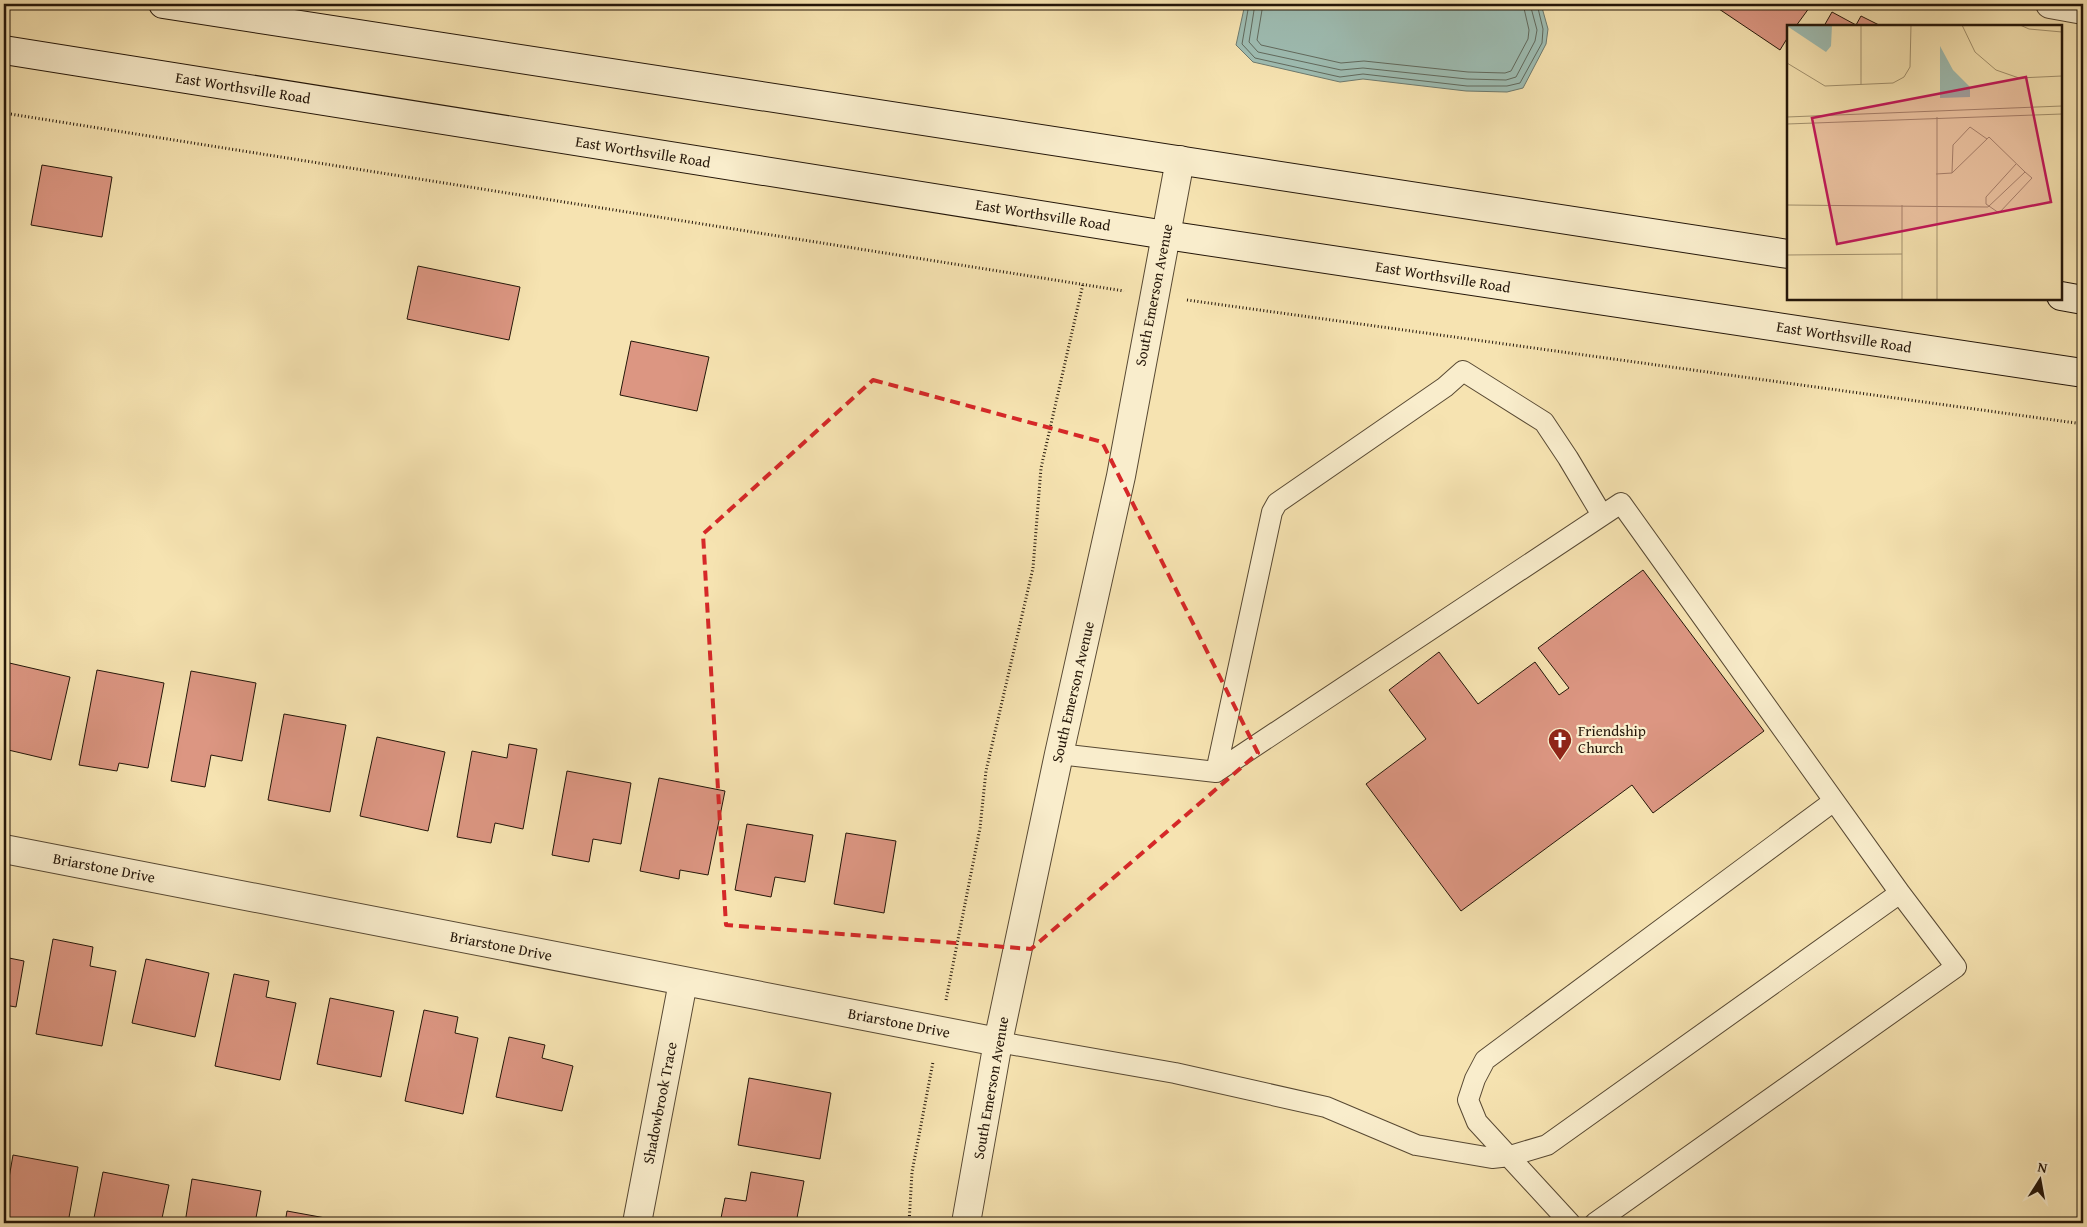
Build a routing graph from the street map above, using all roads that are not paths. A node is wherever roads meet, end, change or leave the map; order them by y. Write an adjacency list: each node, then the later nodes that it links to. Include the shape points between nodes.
1 (163, 4): 5 (main road)
2 (2050, 4): 3 (main road)
3 (2083, 10)
4 (4, 50): 6 (main road, East Worthsville Road)
5 (1180, 160): 6 (main road, South Emerson Avenue); 7 (main road)
6 (1166, 235): 10 (main road, East Worthsville Road); 12 (main road, South Emerson Avenue, via 1121,476)
7 (1787, 254)
8 (2062, 296): 9 (main road)
9 (2083, 300)
10 (2083, 373)
11 (1602, 515): 13 (lane); 13 (lane, via 1544,422 1464,371 1278,503 1272,512); 14 (lane, via 1620,502)
12 (1059, 754): 13 (lane); 18 (main road, South Emerson Avenue)
13 (1216, 772)
14 (1834, 801): 16 (lane); 19 (lane, via 1484,1060 1468,1100 1477,1122)
15 (4, 849): 17 (main road, Briarstone Drive)
16 (1900, 893): 19 (lane, via 1547,1145); 23 (lane, via 1956,967)
17 (683, 982): 18 (main road, Briarstone Drive); 20 (main road, Shadowbrook Trace)
18 (998, 1042): 19 (lane, via 1175,1073 1326,1107 1416,1145 1492,1158); 21 (main road, South Emerson Avenue)
19 (1510, 1156): 22 (lane)
20 (637, 1223)
21 (966, 1223)
22 (1570, 1223)
23 (1595, 1223)

